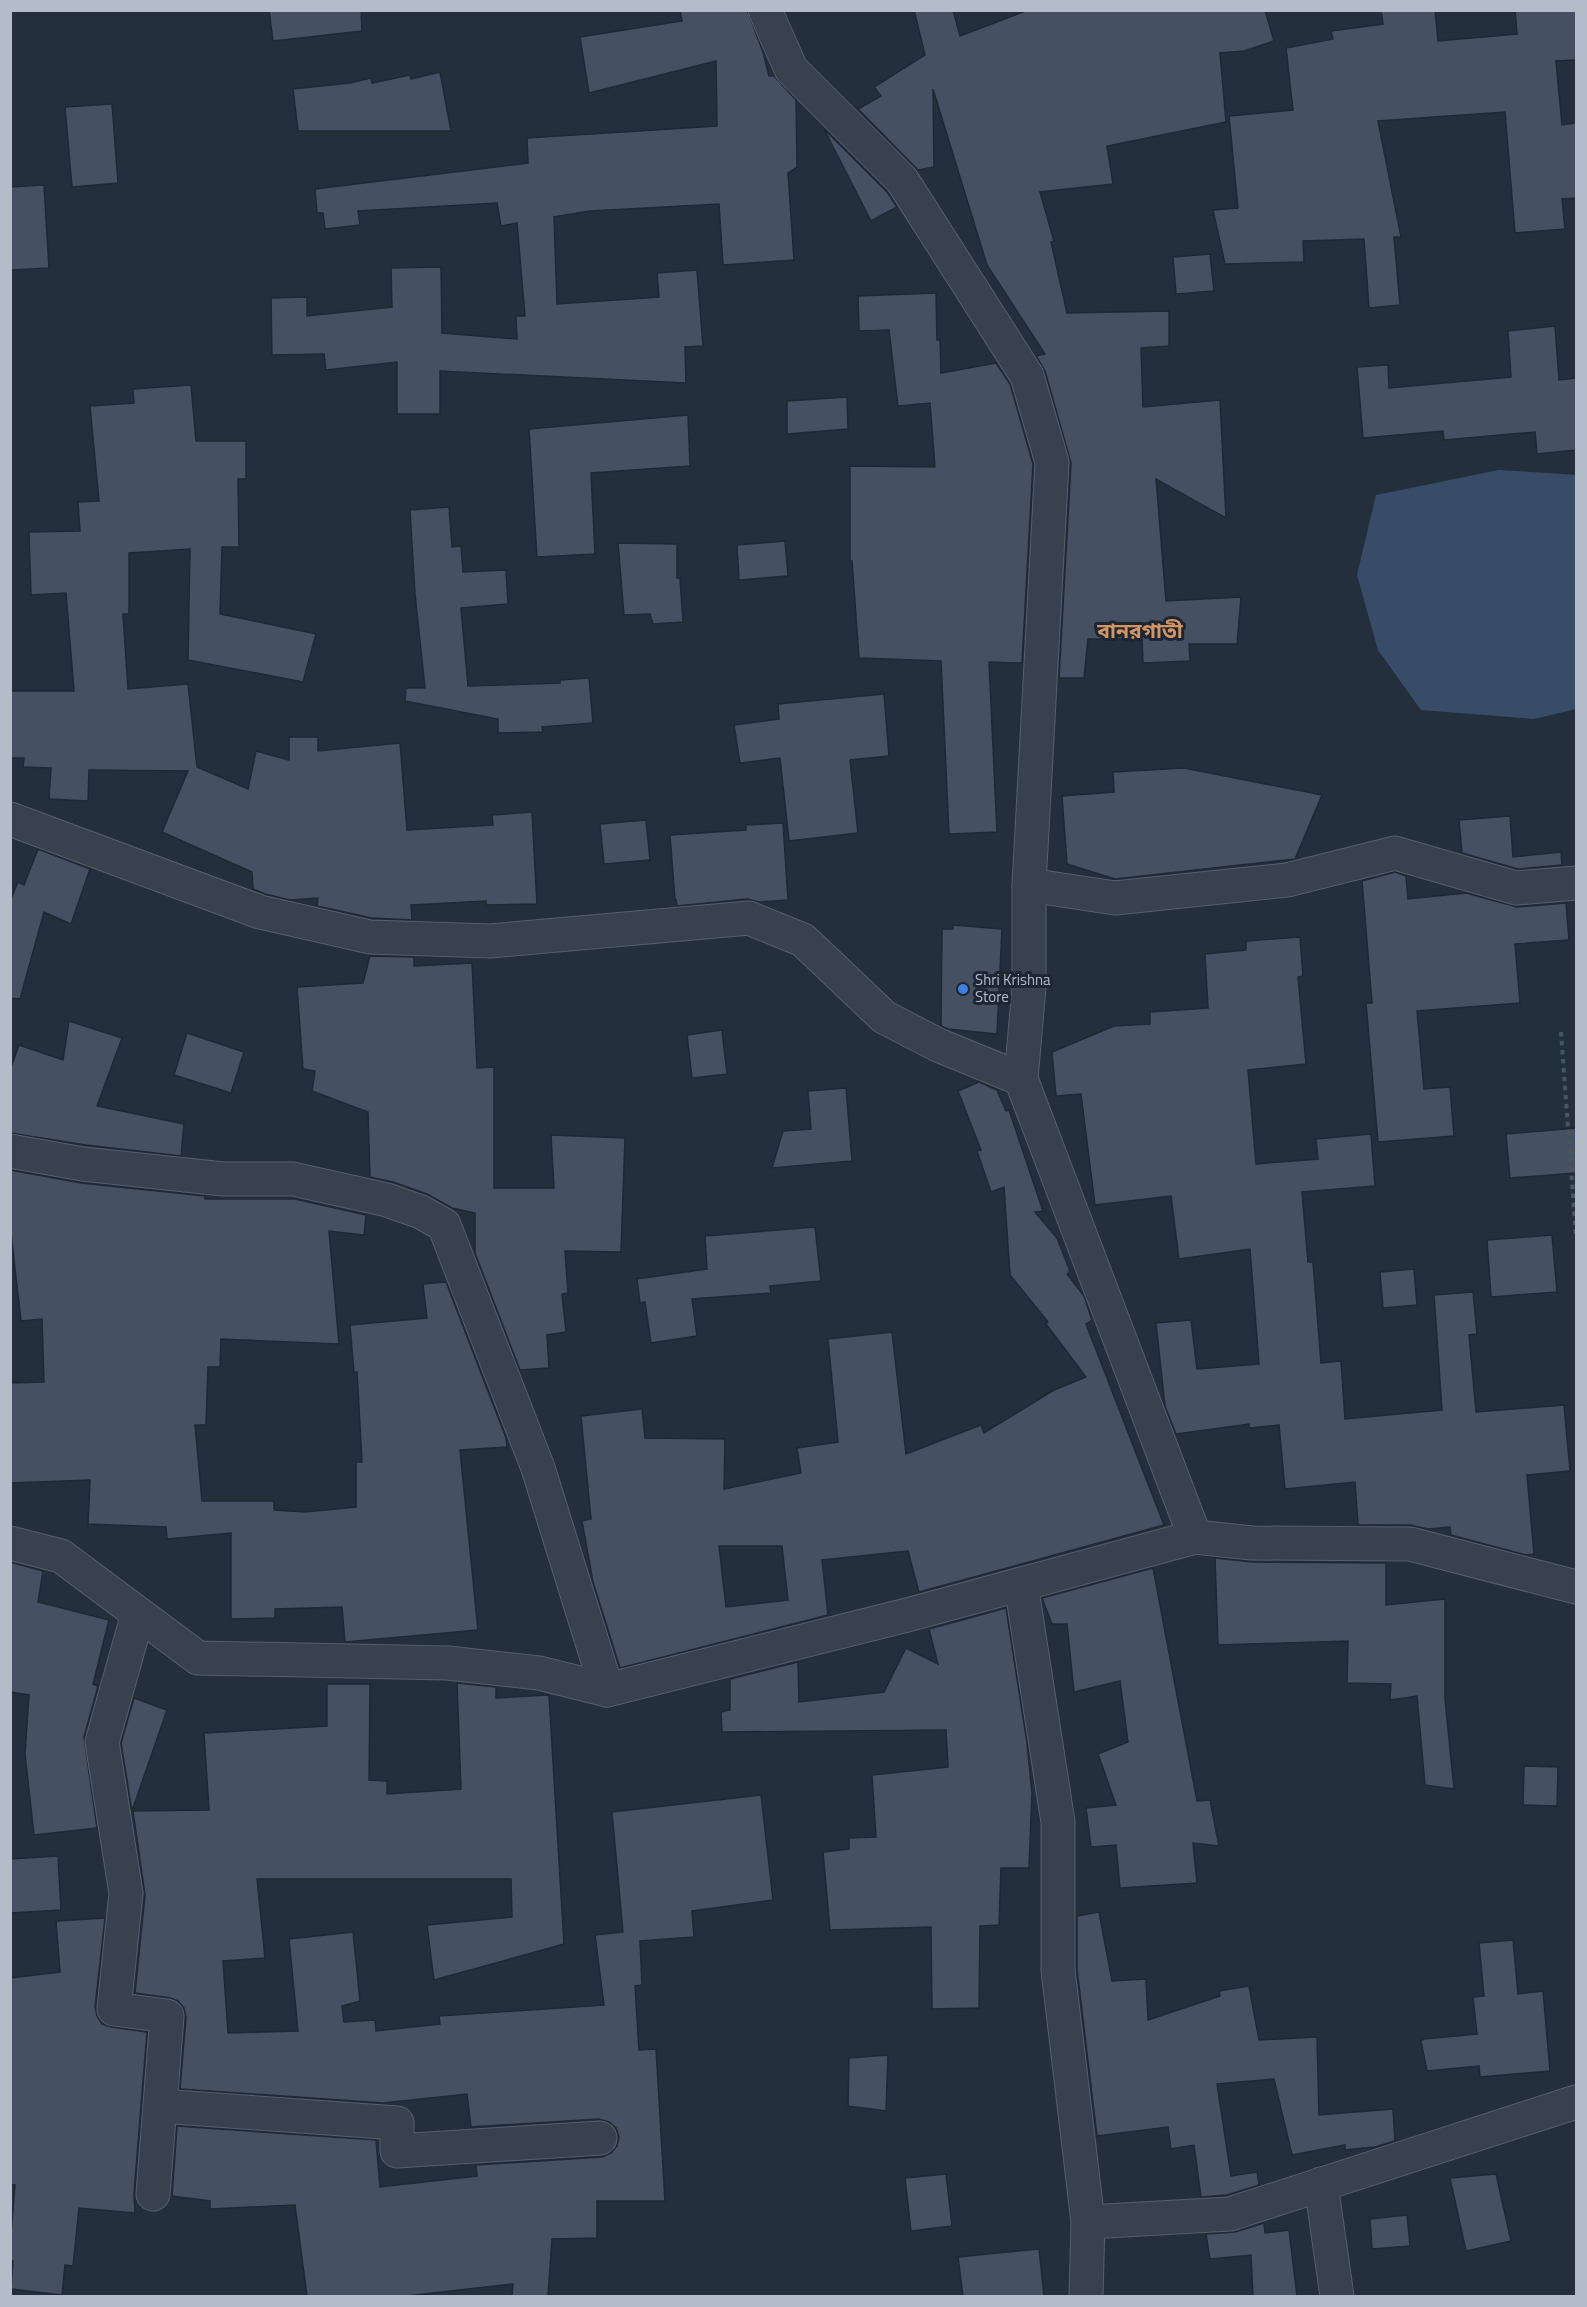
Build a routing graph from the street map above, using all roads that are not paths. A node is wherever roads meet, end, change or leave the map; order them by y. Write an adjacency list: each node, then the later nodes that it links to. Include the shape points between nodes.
1 (765, 10): 4 (street, via 791,69 902,180 1027,376 1052,462)
2 (10, 819): 5 (street, via 260,912 370,937 490,941 749,918 803,940 884,1017 938,1046)
3 (1576, 883): 4 (street, via 1516,888 1395,854 1287,880 1115,898)
4 (1029, 885): 5 (street, via 1029,987)
5 (1021, 1079): 7 (street)
6 (10, 1151): 12 (street, via 83,1164 223,1179 293,1179 387,1200 444,1225 538,1468)
7 (1195, 1536): 9 (street); 10 (street, via 1252,1543 1410,1544)
8 (10, 1543): 11 (street, via 61,1556)
9 (1020, 1584): 12 (street); 18 (street, via 1058,1822 1058,1970)
10 (1576, 1587)
11 (138, 1614): 12 (street, via 198,1659 448,1662 539,1673); 14 (street, via 102,1742 126,1893 114,2009 167,2016)
12 (607, 1690)
13 (1576, 2102): 16 (street)
14 (160, 2106): 15 (street, via 398,2123 397,2151); 17 (street)
15 (600, 2138)
16 (1321, 2184): 18 (street, via 1230,2214); 20 (street)
17 (153, 2194)
18 (1088, 2222): 19 (street)
19 (1086, 2296)
20 (1337, 2296)

